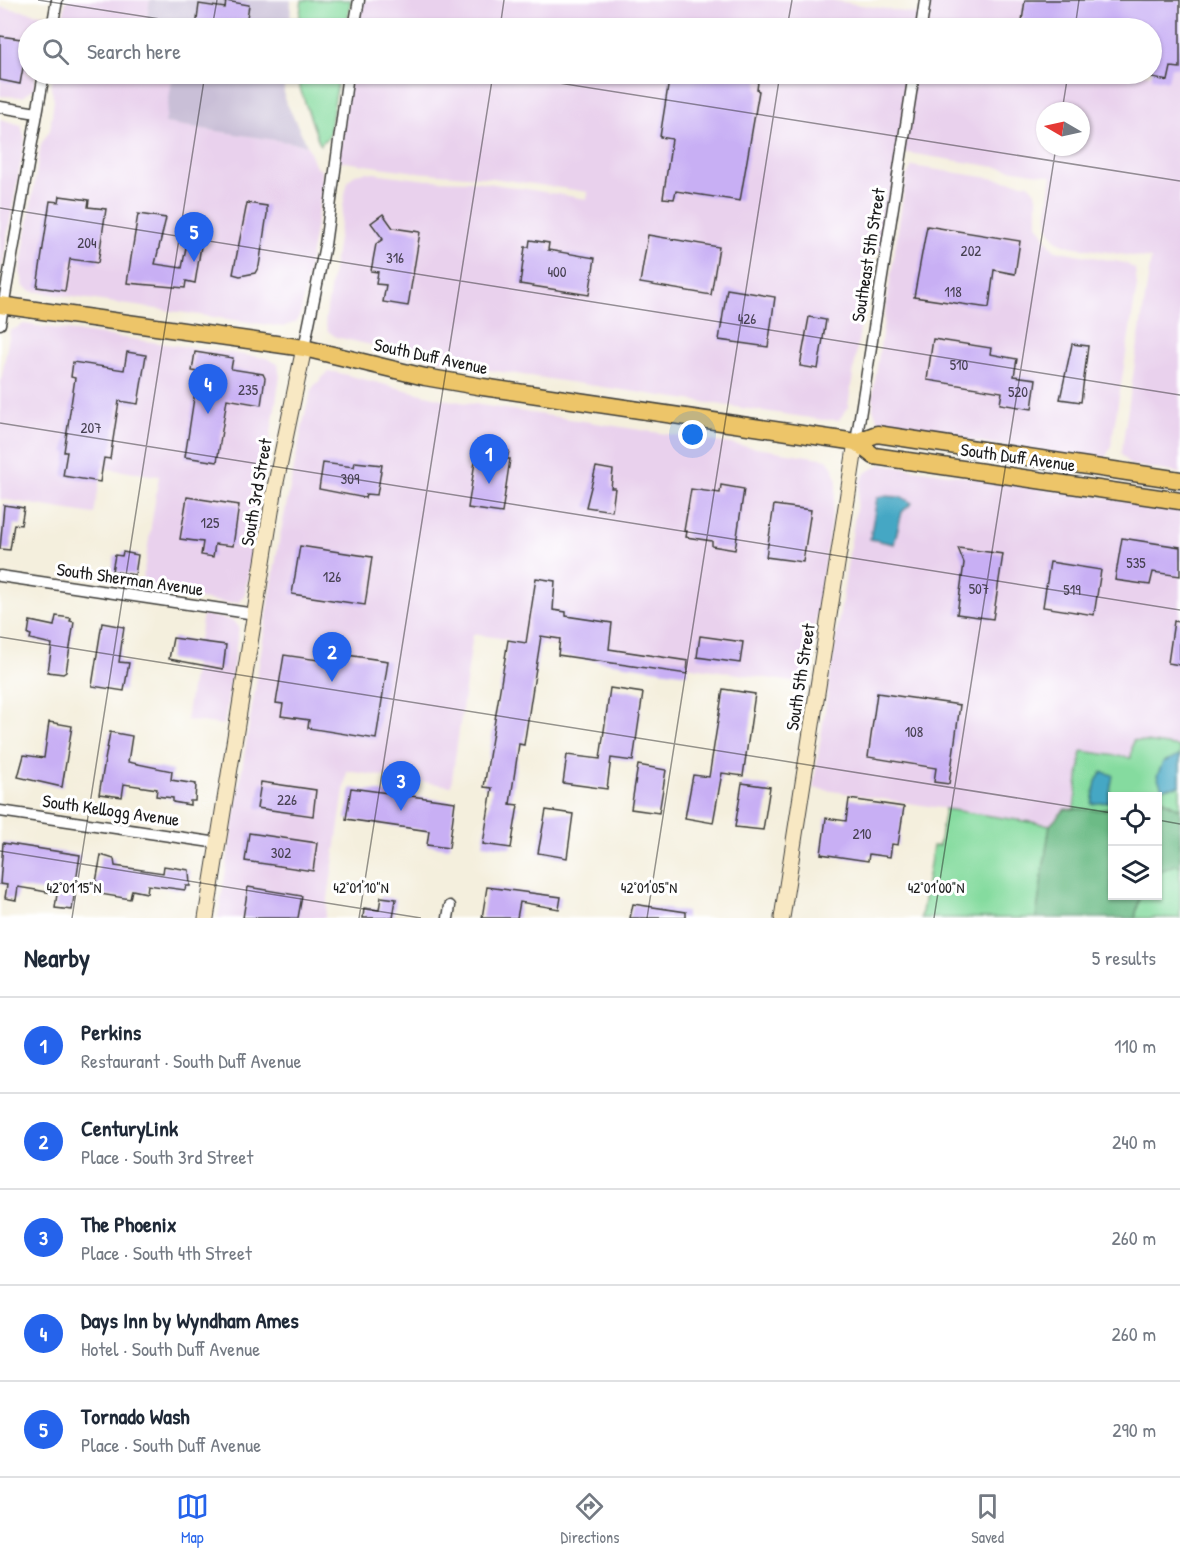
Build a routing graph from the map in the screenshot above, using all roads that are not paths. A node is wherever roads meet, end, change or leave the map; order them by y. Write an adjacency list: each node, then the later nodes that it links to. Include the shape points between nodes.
1 (57, 0): 4 (street)
2 (359, 0): 5 (street)
3 (925, 0): 6 (street)
4 (54, 18)
5 (356, 18)
6 (922, 18)
7 (42, 84): 11 (street)
8 (347, 84): 14 (street, South 3rd Street, via 325,245)
9 (912, 84): 15 (street, Southeast 5th Street)
10 (0, 107): 11 (street)
11 (37, 113): 12 (street)
12 (2, 305): 13 (street); 14 (main road, South Duff Avenue)
13 (0, 324)
14 (304, 348): 15 (main road, South Duff Avenue, via 456,383); 19 (main road, South 3rd Street, via 277,476)
15 (856, 442): 16 (main road, South Duff Avenue, via 877,434); 17 (main road, South Duff Avenue, via 874,456); 25 (main road, South 5th Street)
16 (1180, 480)
17 (1180, 501)
18 (0, 576): 19 (street, South Sherman Avenue)
19 (255, 614): 21 (main road, South 3rd Street)
20 (0, 811): 21 (street, South Kellogg Avenue)
21 (218, 843): 23 (main road, South 3rd Street)
22 (450, 906): 24 (street)
23 (206, 918)
24 (448, 918)
25 (782, 918)

